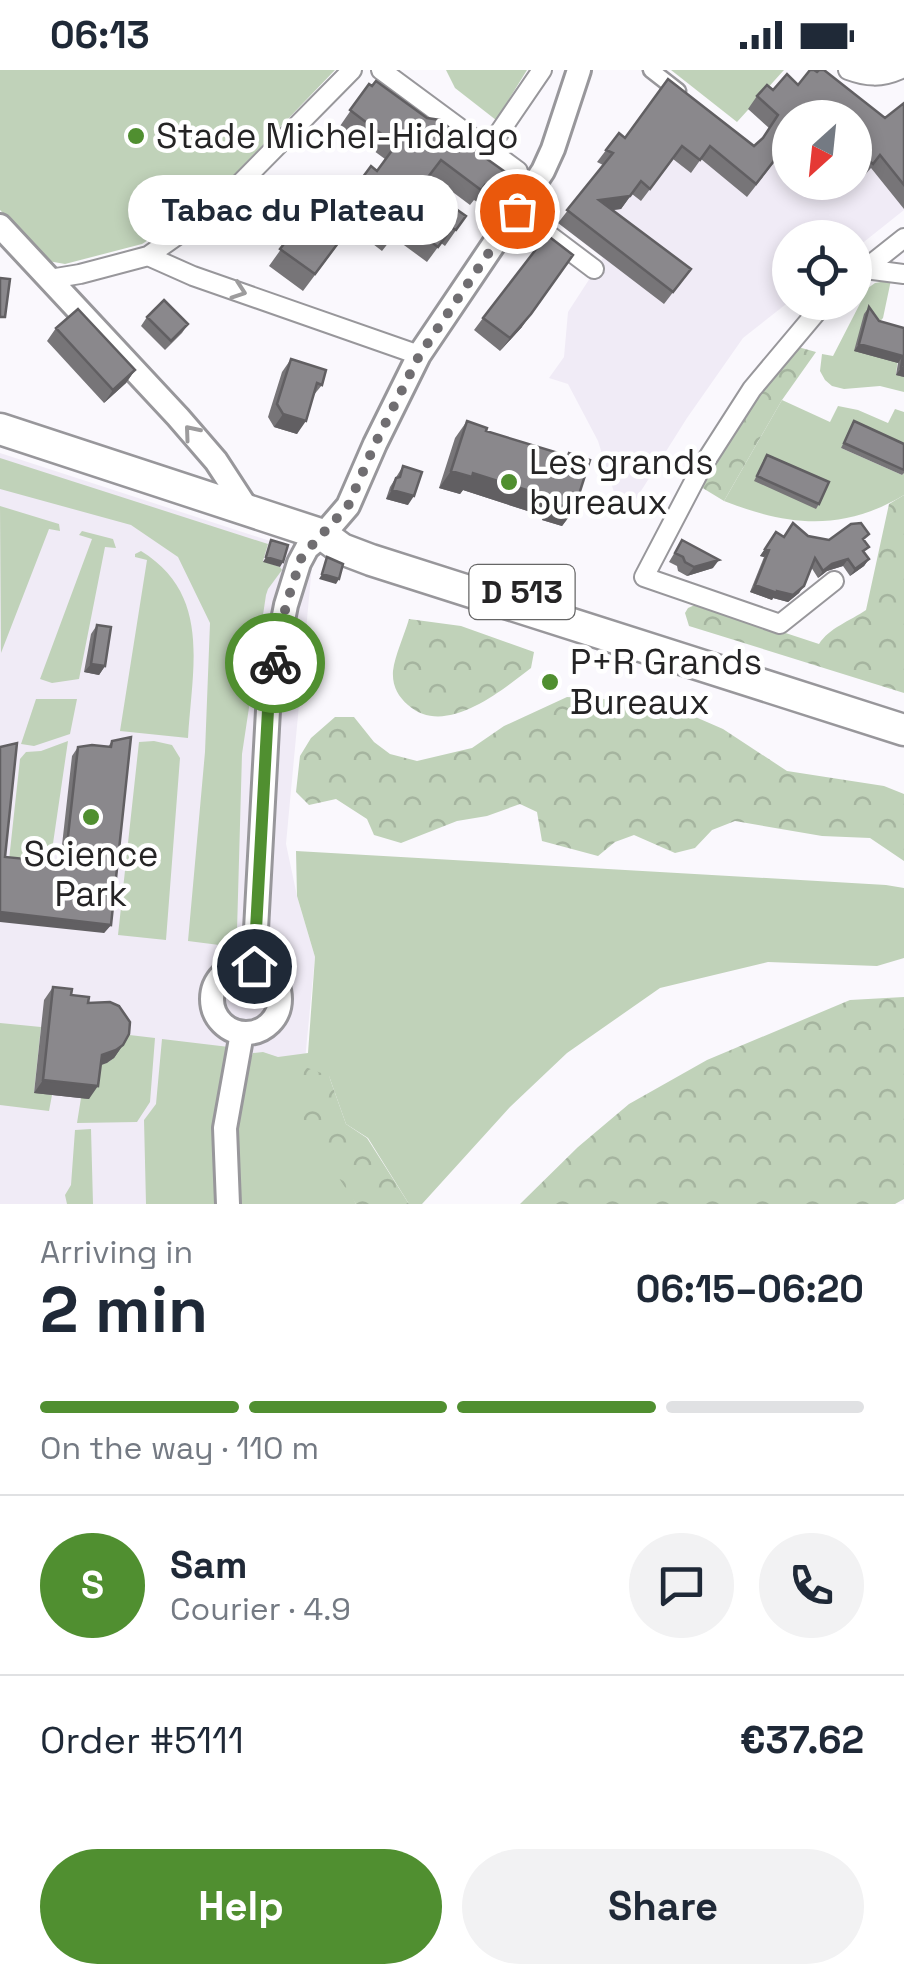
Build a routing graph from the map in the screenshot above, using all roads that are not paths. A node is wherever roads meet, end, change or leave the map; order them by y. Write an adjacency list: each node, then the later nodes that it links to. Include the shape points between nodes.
1 (352, 70): 14 (street, via 216,208)
2 (381, 70): 9 (street)
3 (542, 70): 9 (street)
4 (579, 70): 11 (street, via 548,160)
5 (651, 70): 8 (street)
6 (848, 70): 7 (street, via 883,77)
7 (900, 70)
8 (692, 103)
9 (488, 149): 10 (street)
10 (518, 172)
11 (517, 211): 16 (street); 21 (street)
12 (0, 226): 19 (street)
13 (904, 238): 15 (street)
14 (148, 256): 19 (street); 21 (street, one-way to 21)
15 (872, 263)
16 (594, 269)
17 (872, 273): 18 (street)
18 (904, 274)
19 (55, 284): 23 (street, one-way to 19, via 178,417)
20 (809, 320): 25 (street, via 752,389 700,470 644,578 780,624)
21 (419, 356): 24 (street, via 348,506)
22 (0, 429): 23 (main road, D 513)
23 (248, 510): 24 (main road, D 513)
24 (323, 535): 26 (main road, D 513, via 368,541); 27 (main road, D 513, via 371,560); 28 (street, via 299,563 269,692)
25 (834, 581)
26 (904, 712)
27 (904, 730)
28 (254, 966): 29 (street, via 270,976 280,1002 268,1026); 29 (street, via 232,969 218,980 212,1000 219,1020)
29 (242, 1033): 30 (street, via 225,1128)
30 (228, 1204)

